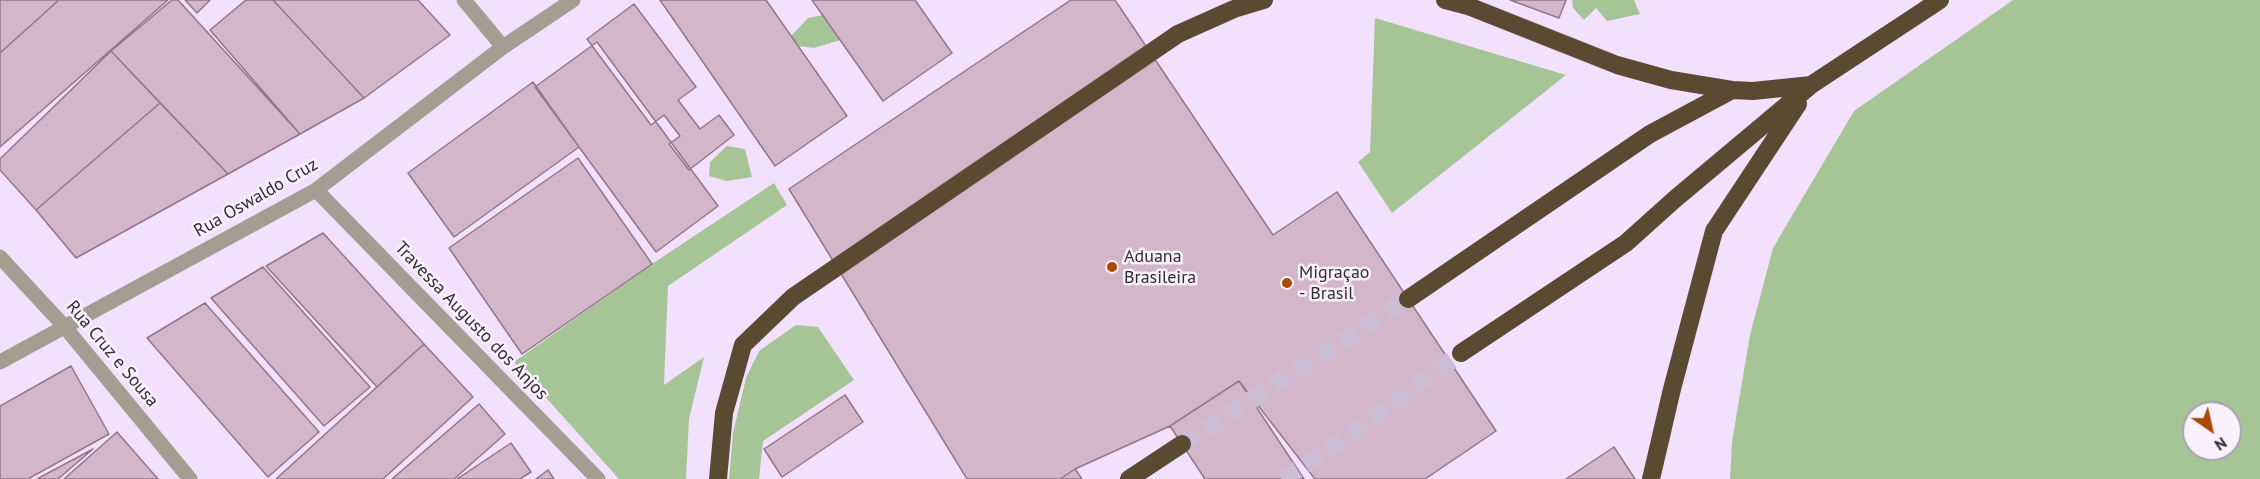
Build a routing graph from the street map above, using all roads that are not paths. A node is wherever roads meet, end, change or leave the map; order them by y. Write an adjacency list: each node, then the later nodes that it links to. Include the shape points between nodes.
1 (464, 0): 6 (street)
2 (573, 0): 6 (street, Rua Oswaldo Cruz)
3 (1264, 0): 18 (highway, via 1178,34 793,297 743,345 724,413)
4 (1445, 0): 8 (highway, via 1617,65 1671,80)
5 (1940, 0): 7 (highway)
6 (503, 47): 9 (street, Rua Oswaldo Cruz)
7 (1811, 85): 8 (highway); 13 (highway, via 1626,243); 20 (highway, via 1714,231)
8 (1732, 90): 11 (highway, via 1650,134)
9 (316, 190): 12 (street, Rua Oswaldo Cruz); 17 (street, Travessa Augusto dos Anjos)
10 (0, 257): 12 (street, Rua Cruz e Sousa)
11 (1408, 299)
12 (64, 326): 14 (street, Rua Oswaldo Cruz); 16 (street, Rua Cruz e Sousa)
13 (1461, 353)
14 (0, 362)
15 (1182, 444): 19 (highway)
16 (190, 479)
17 (598, 479)
18 (718, 479)
19 (1129, 479)
20 (1651, 479)

